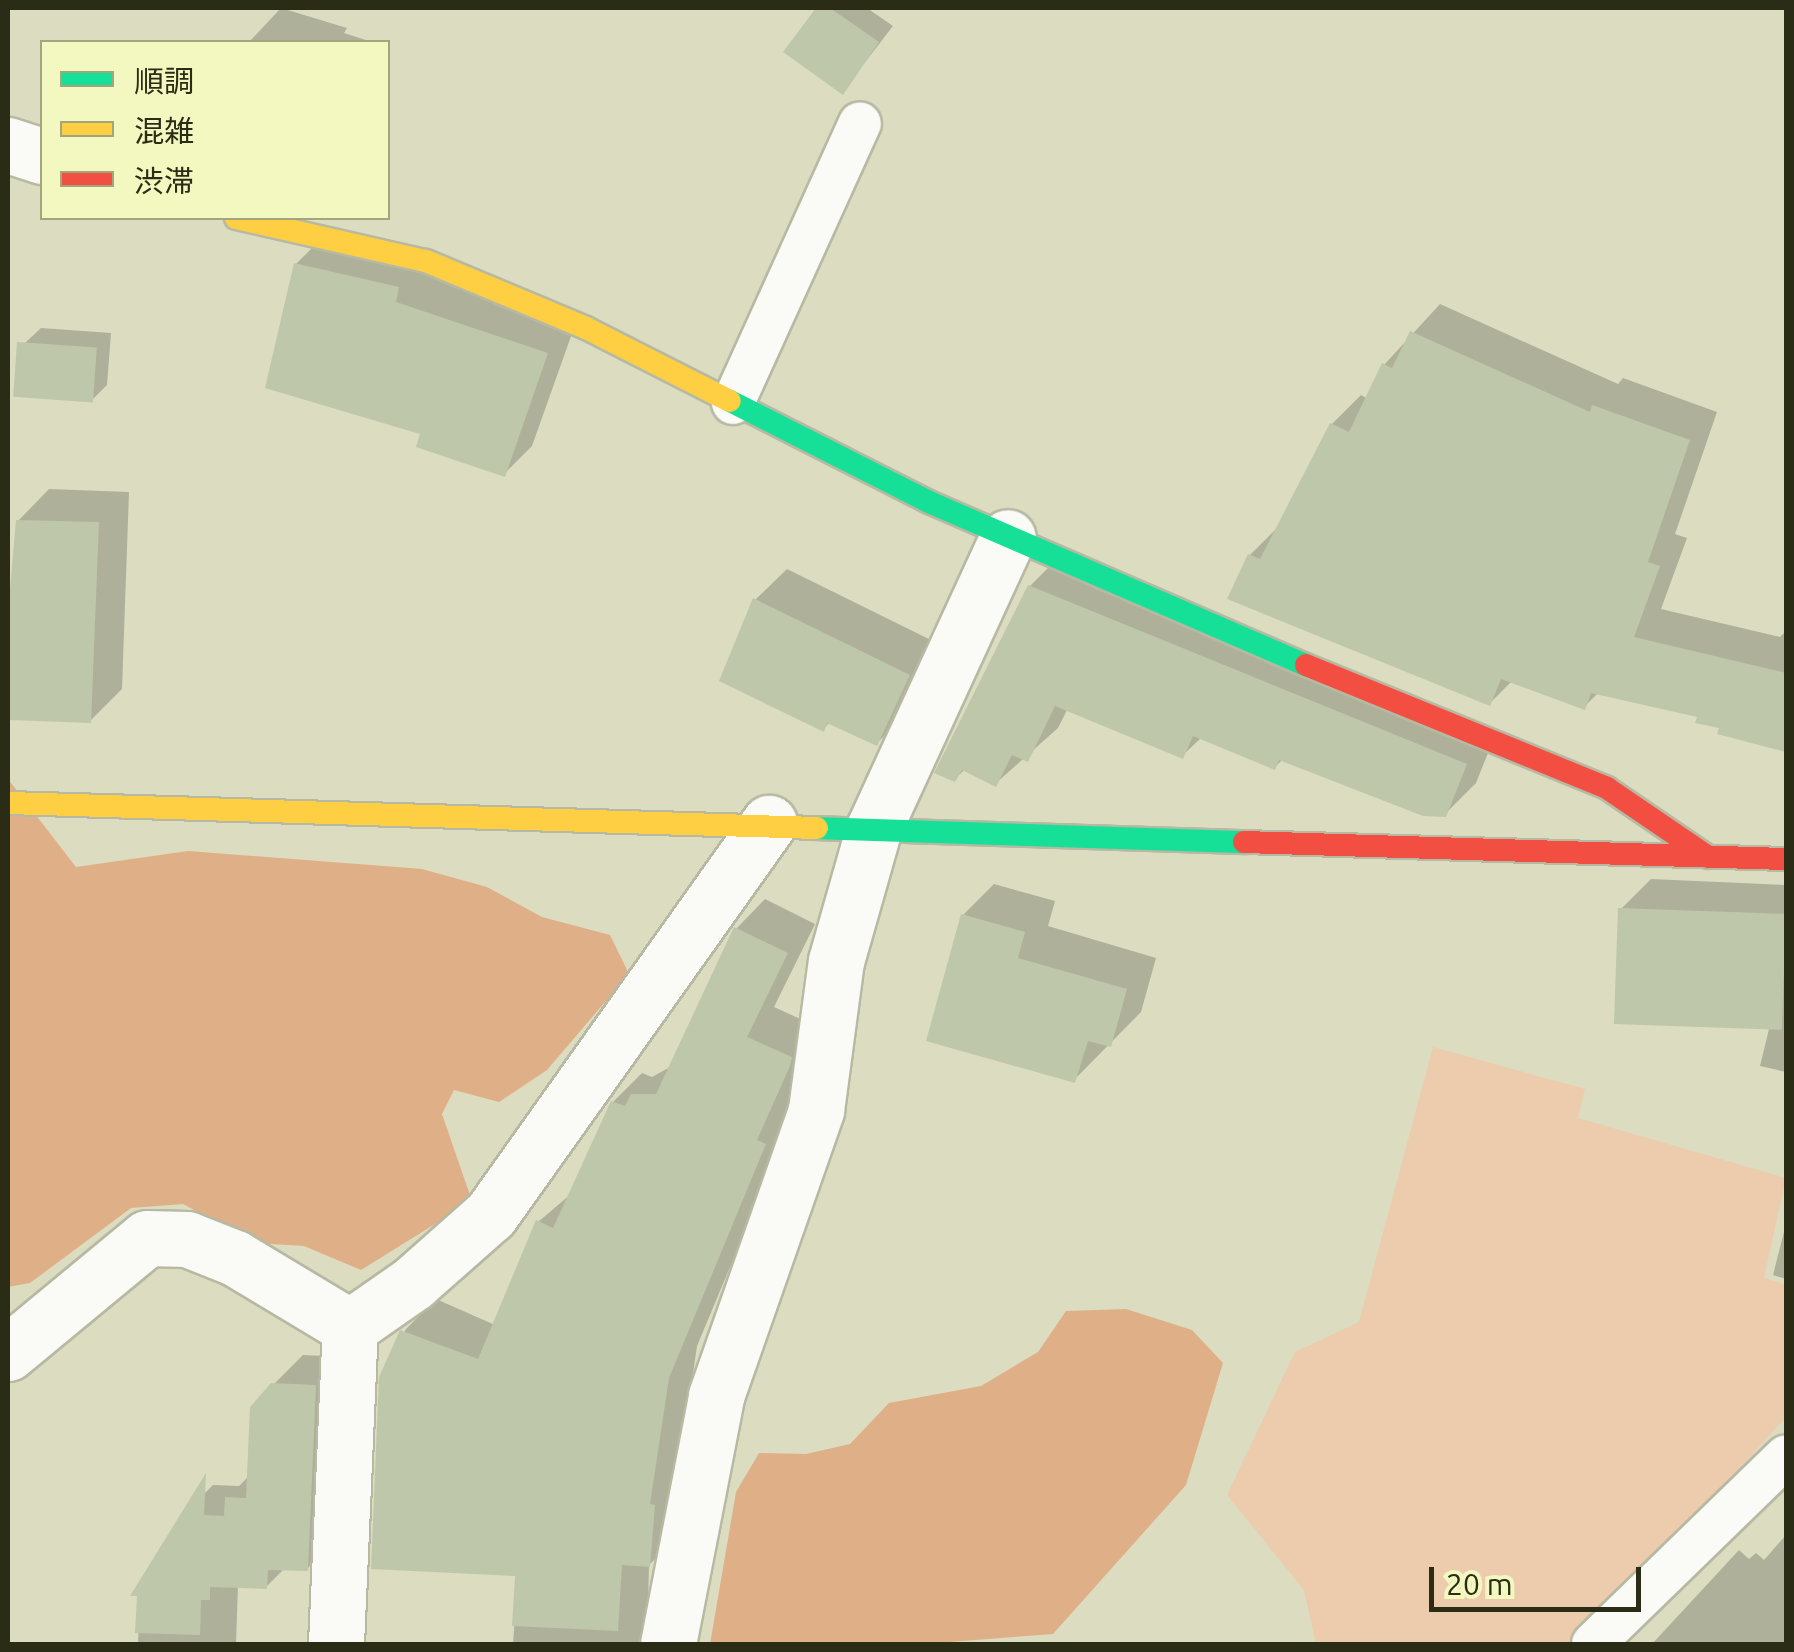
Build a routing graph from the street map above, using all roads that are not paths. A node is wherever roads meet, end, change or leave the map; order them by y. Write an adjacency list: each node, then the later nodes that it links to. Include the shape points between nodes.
1 (860, 123): 5 (lane)
2 (8, 145): 3 (street)
3 (40, 155)
4 (245, 220): 5 (street, via 426,261 586,328)
5 (732, 404): 6 (street)
6 (1008, 537): 9 (street); 10 (street, via 1607,788)
7 (8, 804): 8 (street)
8 (769, 823): 9 (street); 12 (street, via 491,1214 413,1283)
9 (874, 828): 10 (street); 16 (street, via 836,961 816,1110 716,1396)
10 (1708, 857): 11 (street)
11 (1786, 859)
12 (350, 1326): 13 (street, via 235,1258 187,1239 147,1238); 15 (street)
13 (8, 1352)
14 (1786, 1456): 17 (lane)
15 (336, 1644)
16 (668, 1644)
17 (1593, 1644)

